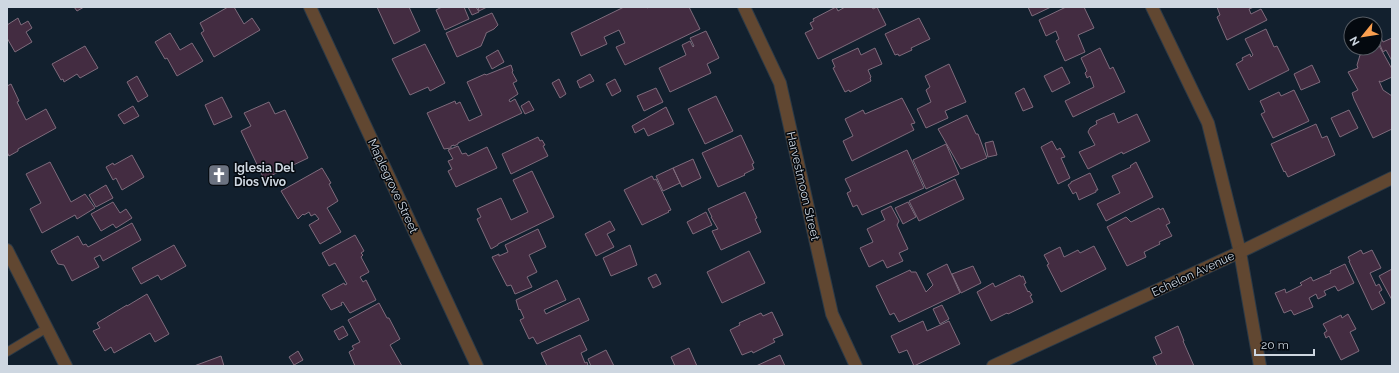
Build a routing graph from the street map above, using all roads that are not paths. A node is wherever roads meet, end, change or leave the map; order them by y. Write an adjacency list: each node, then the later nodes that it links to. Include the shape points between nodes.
1 (310, 7): 10 (street, Maplegrove Street)
2 (744, 7): 11 (street, Harvestmoon Street, via 780,83 832,314)
3 (1152, 7): 6 (street, via 1208,123)
4 (1392, 178): 6 (street, Echelon Avenue)
5 (7, 250): 7 (street)
6 (1240, 252): 12 (street, Echelon Avenue); 13 (street)
7 (47, 328): 8 (lane); 9 (street)
8 (7, 352)
9 (66, 366)
10 (477, 366)
11 (856, 366)
12 (993, 366)
13 (1260, 366)

